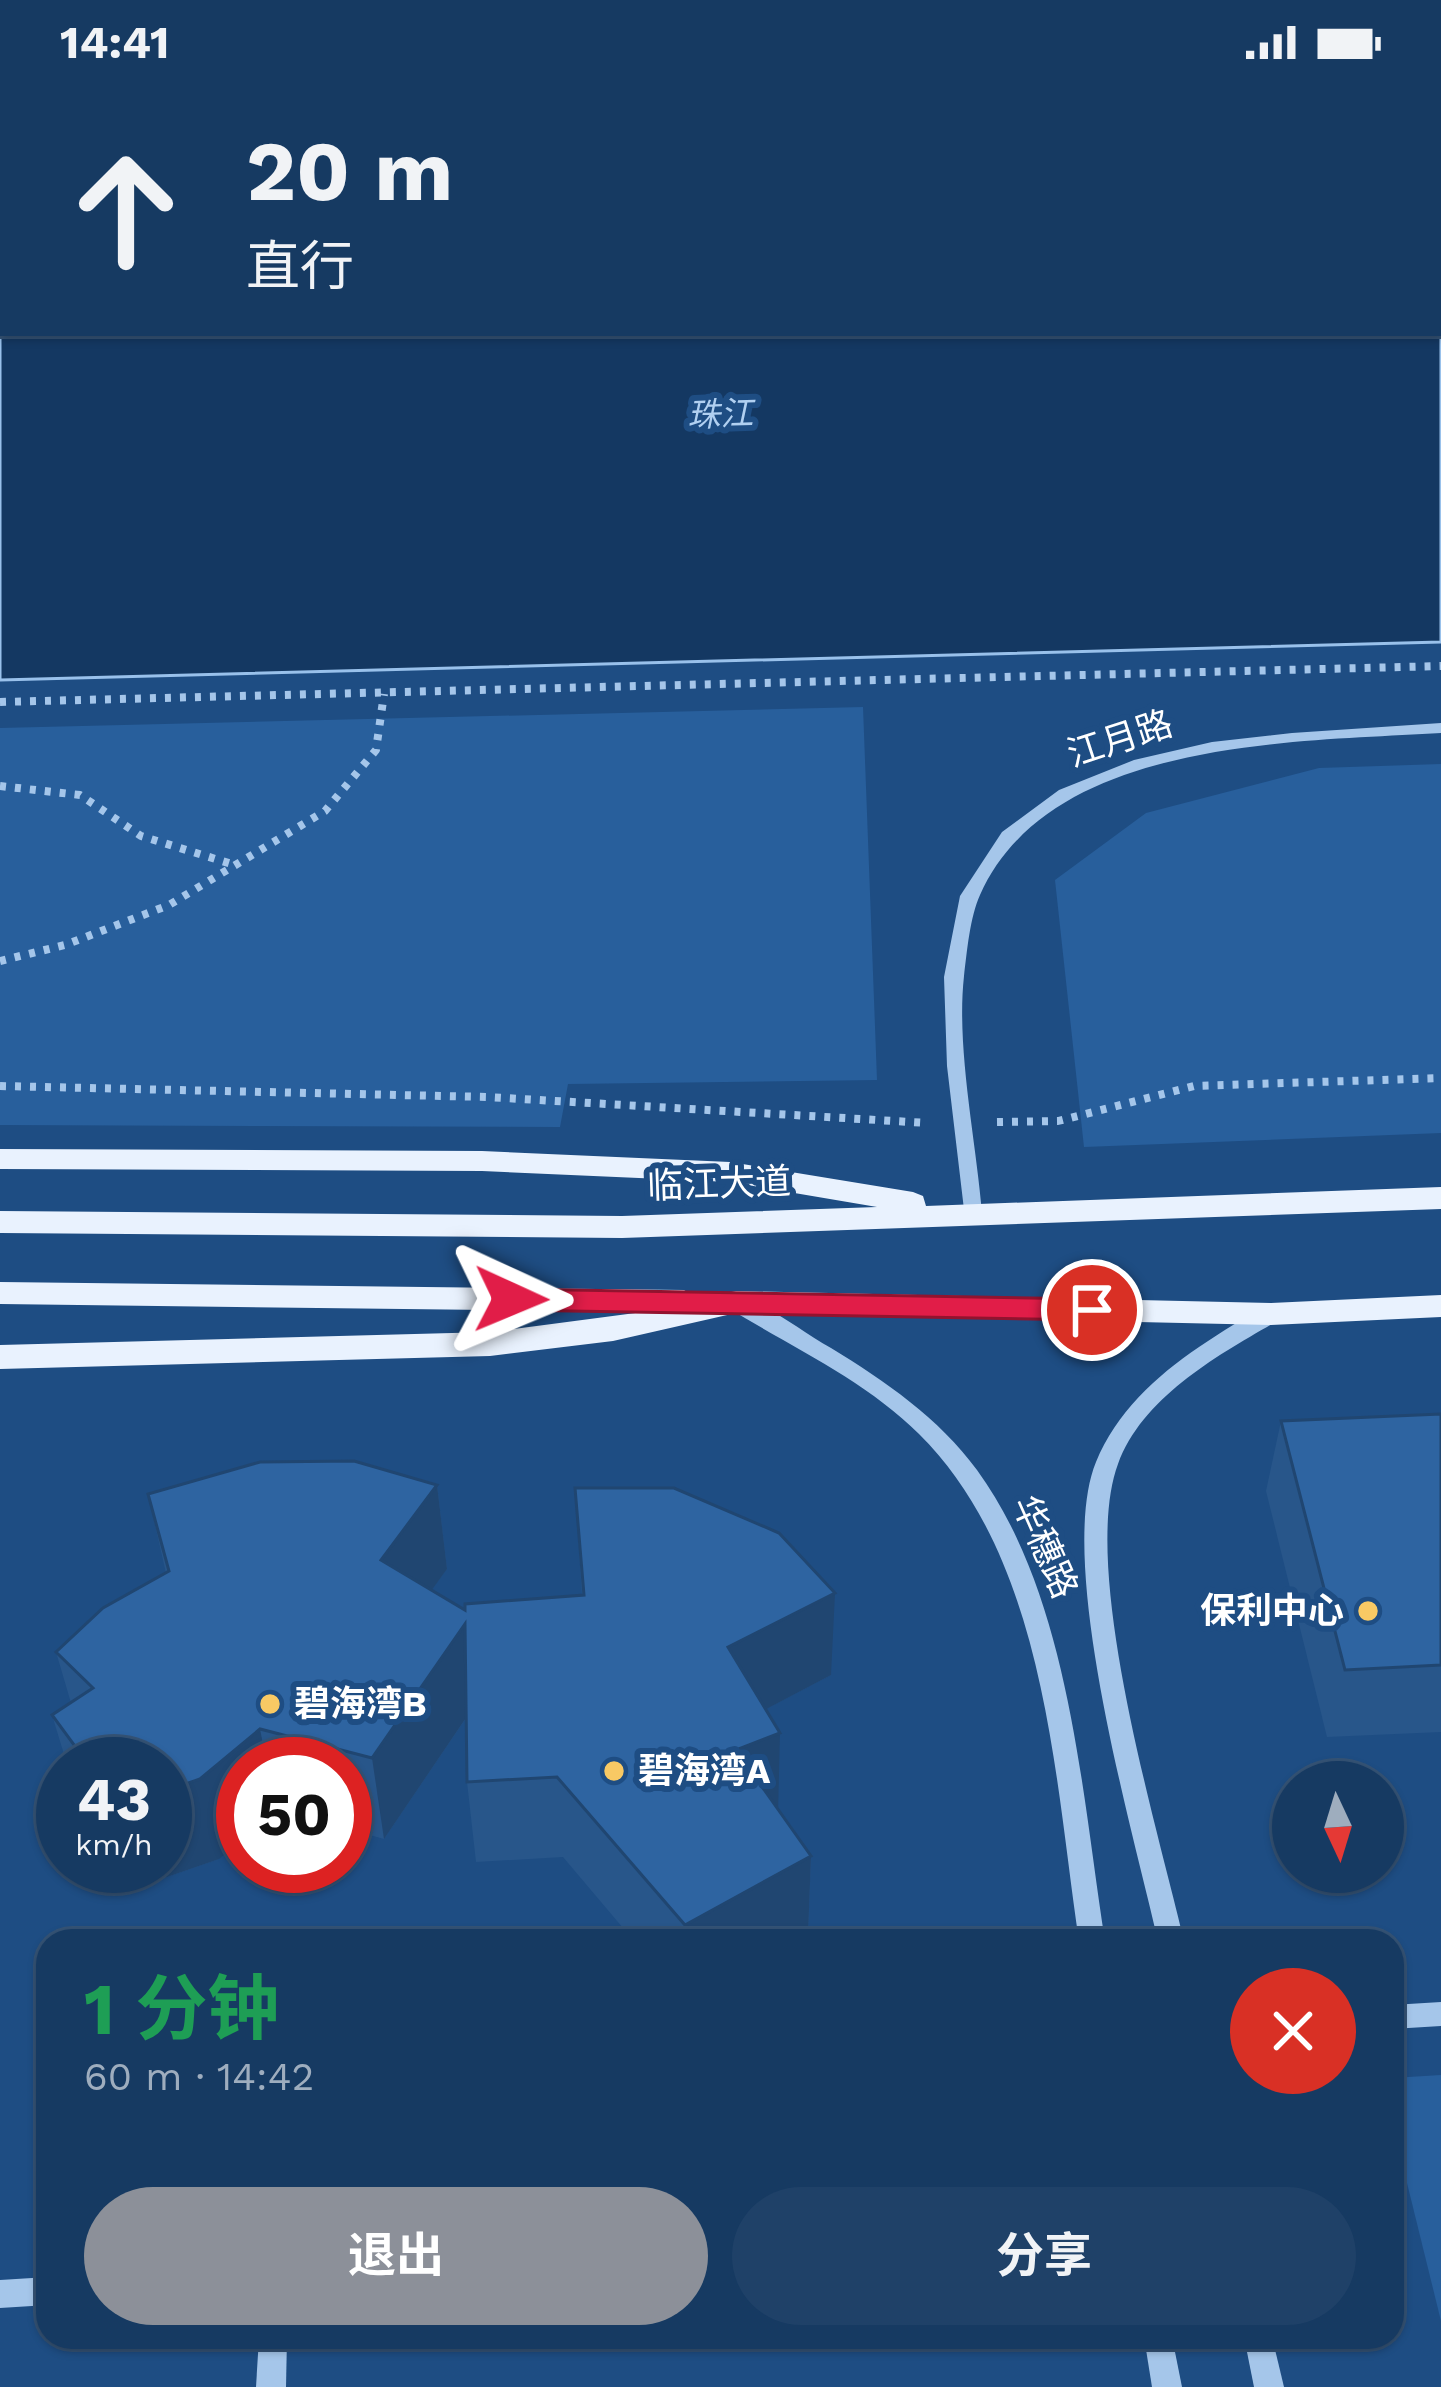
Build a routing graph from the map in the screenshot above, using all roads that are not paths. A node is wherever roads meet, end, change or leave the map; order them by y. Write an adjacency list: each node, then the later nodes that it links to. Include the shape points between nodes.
1 (1441, 728): 4 (street, 江月路, via 1204,747 1132,762 1070,788 1022,824 988,866 964,916 954,976)
2 (0, 1159): 4 (main road, via 482,1161 730,1172)
3 (1441, 1198): 4 (main road, 临江大道)
4 (972, 1214): 5 (main road, 临江大道, via 622,1227)
5 (0, 1222)
6 (0, 1293): 7 (main road)
7 (736, 1302): 9 (main road); 10 (main road, via 613,1330 490,1344); 11 (street, 华穗路, via 929,1430 1012,1549 1038,1621)
8 (1441, 1306): 9 (main road)
9 (1271, 1314): 12 (street, 华穗路, via 1198,1356 1132,1419 1104,1468 1093,1540)
10 (0, 1357)
11 (1089, 1929)
12 (1168, 1929)
13 (1441, 2014): 14 (street)
14 (1404, 2017)
15 (36, 2292): 16 (street)
16 (0, 2294)
17 (273, 2349): 20 (street)
18 (1160, 2349): 21 (street)
19 (1261, 2349): 22 (street)
20 (271, 2387)
21 (1166, 2387)
22 (1269, 2387)

